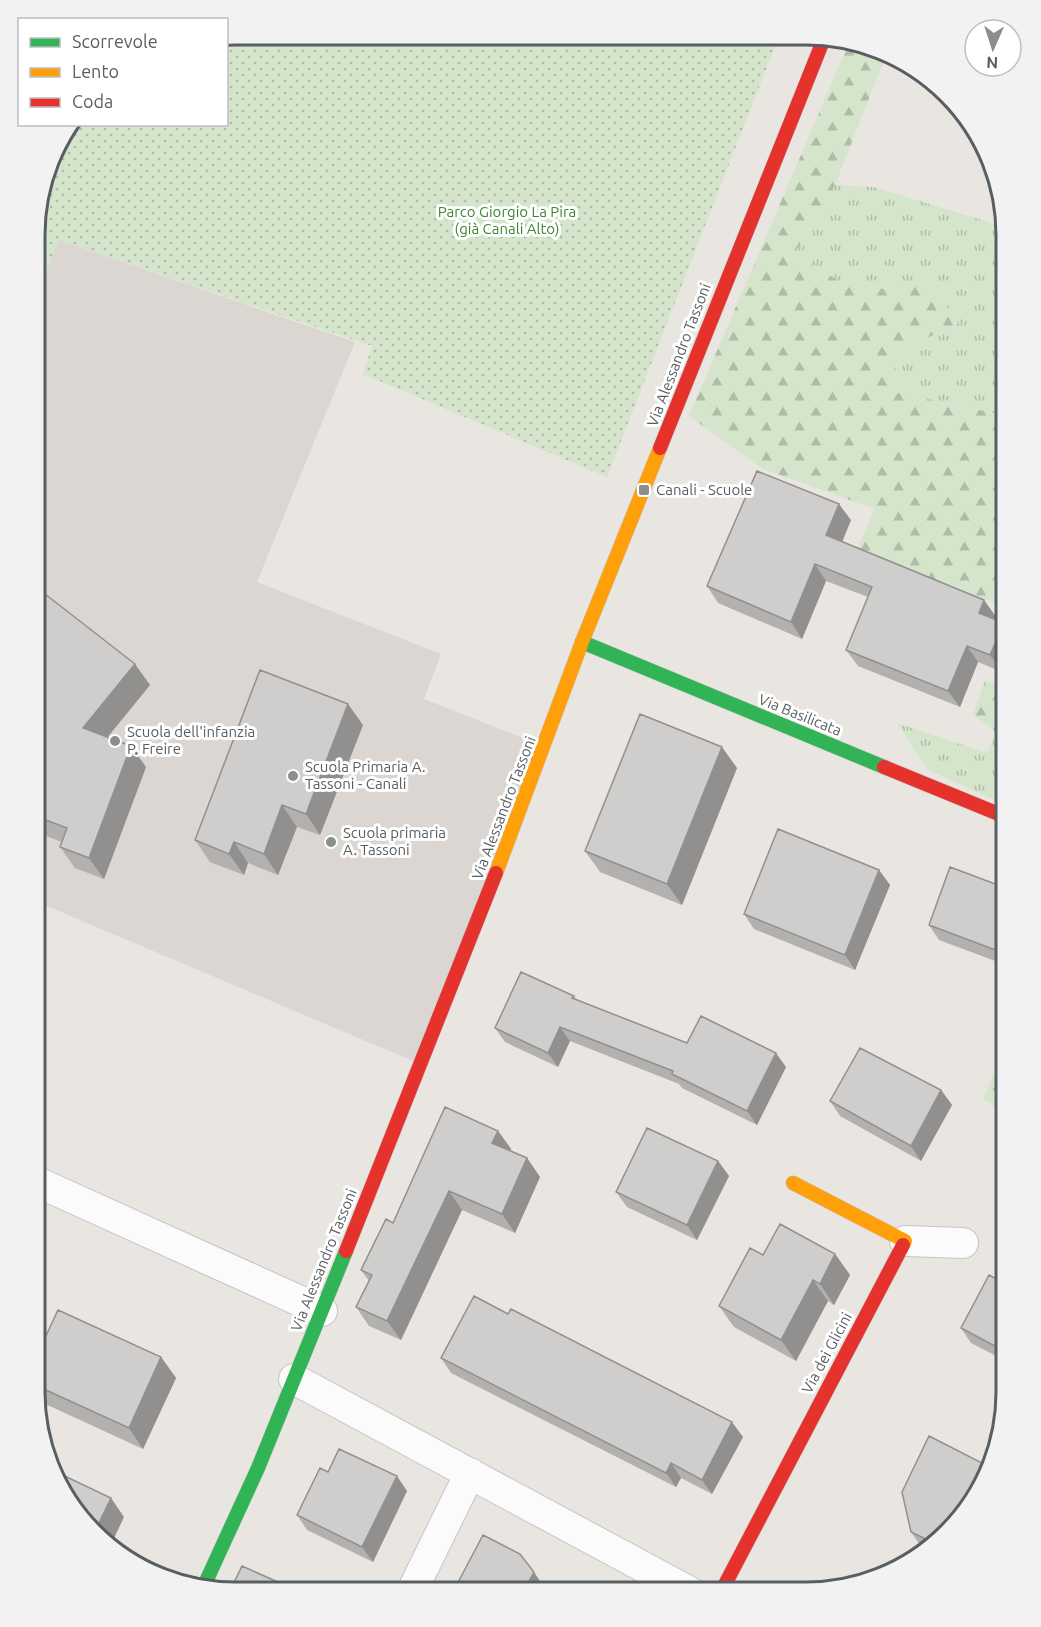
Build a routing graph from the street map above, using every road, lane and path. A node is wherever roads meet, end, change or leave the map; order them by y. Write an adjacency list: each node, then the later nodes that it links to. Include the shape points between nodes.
1 (821, 46): 2 (street, Via Alessandro Tassoni)
2 (582, 642): 3 (street, Via Basilicata); 8 (street, Via Alessandro Tassoni, via 507,846)
3 (996, 814)
4 (794, 1183): 6 (street)
5 (45, 1186): 8 (street)
6 (905, 1241): 7 (street); 14 (street, Via dei Glicini)
7 (963, 1243)
8 (322, 1311): 9 (street, Via Alessandro Tassoni)
9 (294, 1379): 10 (street); 11 (street, Via Alessandro Tassoni)
10 (470, 1473): 12 (street); 13 (street)
11 (207, 1579)
12 (416, 1582)
13 (672, 1582)
14 (726, 1582)

